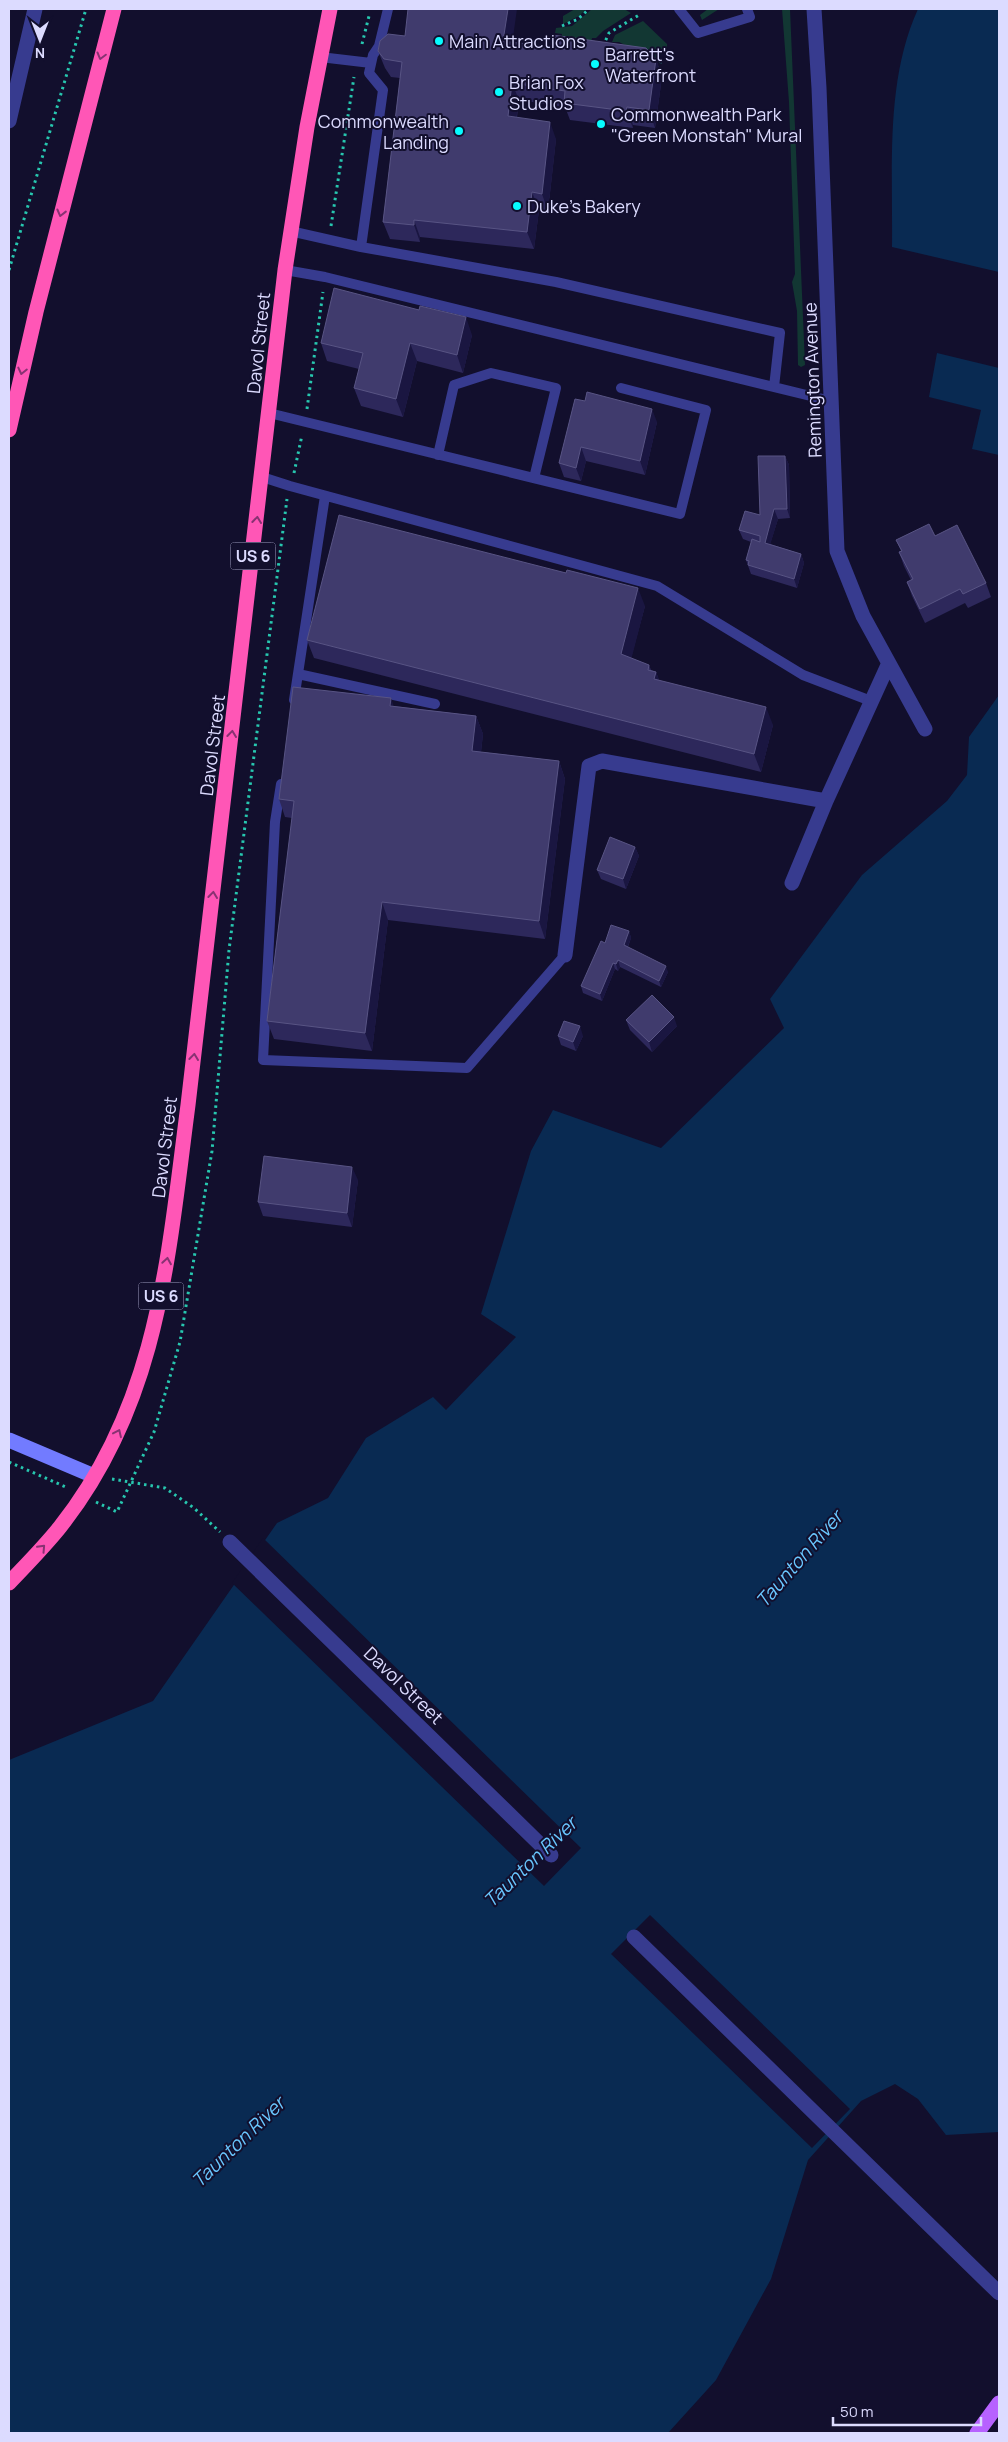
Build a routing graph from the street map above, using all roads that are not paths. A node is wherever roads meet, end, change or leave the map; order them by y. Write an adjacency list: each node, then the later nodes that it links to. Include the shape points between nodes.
1 (35, 9): 10 (street)
2 (114, 9): 18 (highway, one-way to 18)
3 (330, 9): 8 (highway, Davol Street / US 6)
4 (388, 9): 9 (lane, via 379,46 372,55)
5 (679, 9): 6 (lane, via 698,33 750,17)
6 (747, 9)
7 (814, 9): 16 (street, Remington Avenue)
8 (320, 57): 9 (lane); 11 (highway, Davol Street / US 6)
9 (371, 63): 12 (lane, via 369,73 383,90)
10 (9, 121)
11 (290, 231): 12 (lane); 13 (highway, Davol Street / US 6)
12 (361, 247): 14 (lane, via 556,282 780,333)
13 (285, 270): 14 (lane); 17 (highway, Davol Street / US 6)
14 (774, 387): 16 (lane)
15 (621, 388): 21 (lane, via 706,410 680,514)
16 (831, 401): 23 (street, Remington Avenue, via 837,551 863,616)
17 (269, 414): 19 (lane); 20 (highway, Davol Street / US 6)
18 (9, 430)
19 (438, 456): 21 (lane); 21 (lane, via 454,385 491,373 556,388)
20 (262, 476): 22 (lane); 34 (highway, Davol Street / US 6, one-way to 20, via 123,1421 142,1373 167,1262)
21 (534, 478)
22 (325, 496): 24 (lane); 25 (lane, via 657,586 803,675)
23 (888, 665): 25 (street); 28 (street, Remington Avenue)
24 (298, 674): 26 (lane); 27 (lane)
25 (871, 701): 30 (street)
26 (434, 704)
27 (292, 711)
28 (925, 729)
29 (282, 776): 32 (lane, via 275,822 263,1060 467,1068)
30 (826, 801): 31 (street); 32 (street, via 602,761 588,766)
31 (792, 883)
32 (565, 955)
33 (9, 1440): 34 (main road)
34 (94, 1476): 36 (highway, US 6, one-way to 34, via 61,1526)
35 (230, 1542): 37 (street, Davol Street)
36 (9, 1583)
37 (551, 1856)
38 (634, 1937): 39 (street)
39 (999, 2293)
40 (999, 2403): 41 (main road)
41 (977, 2433)

